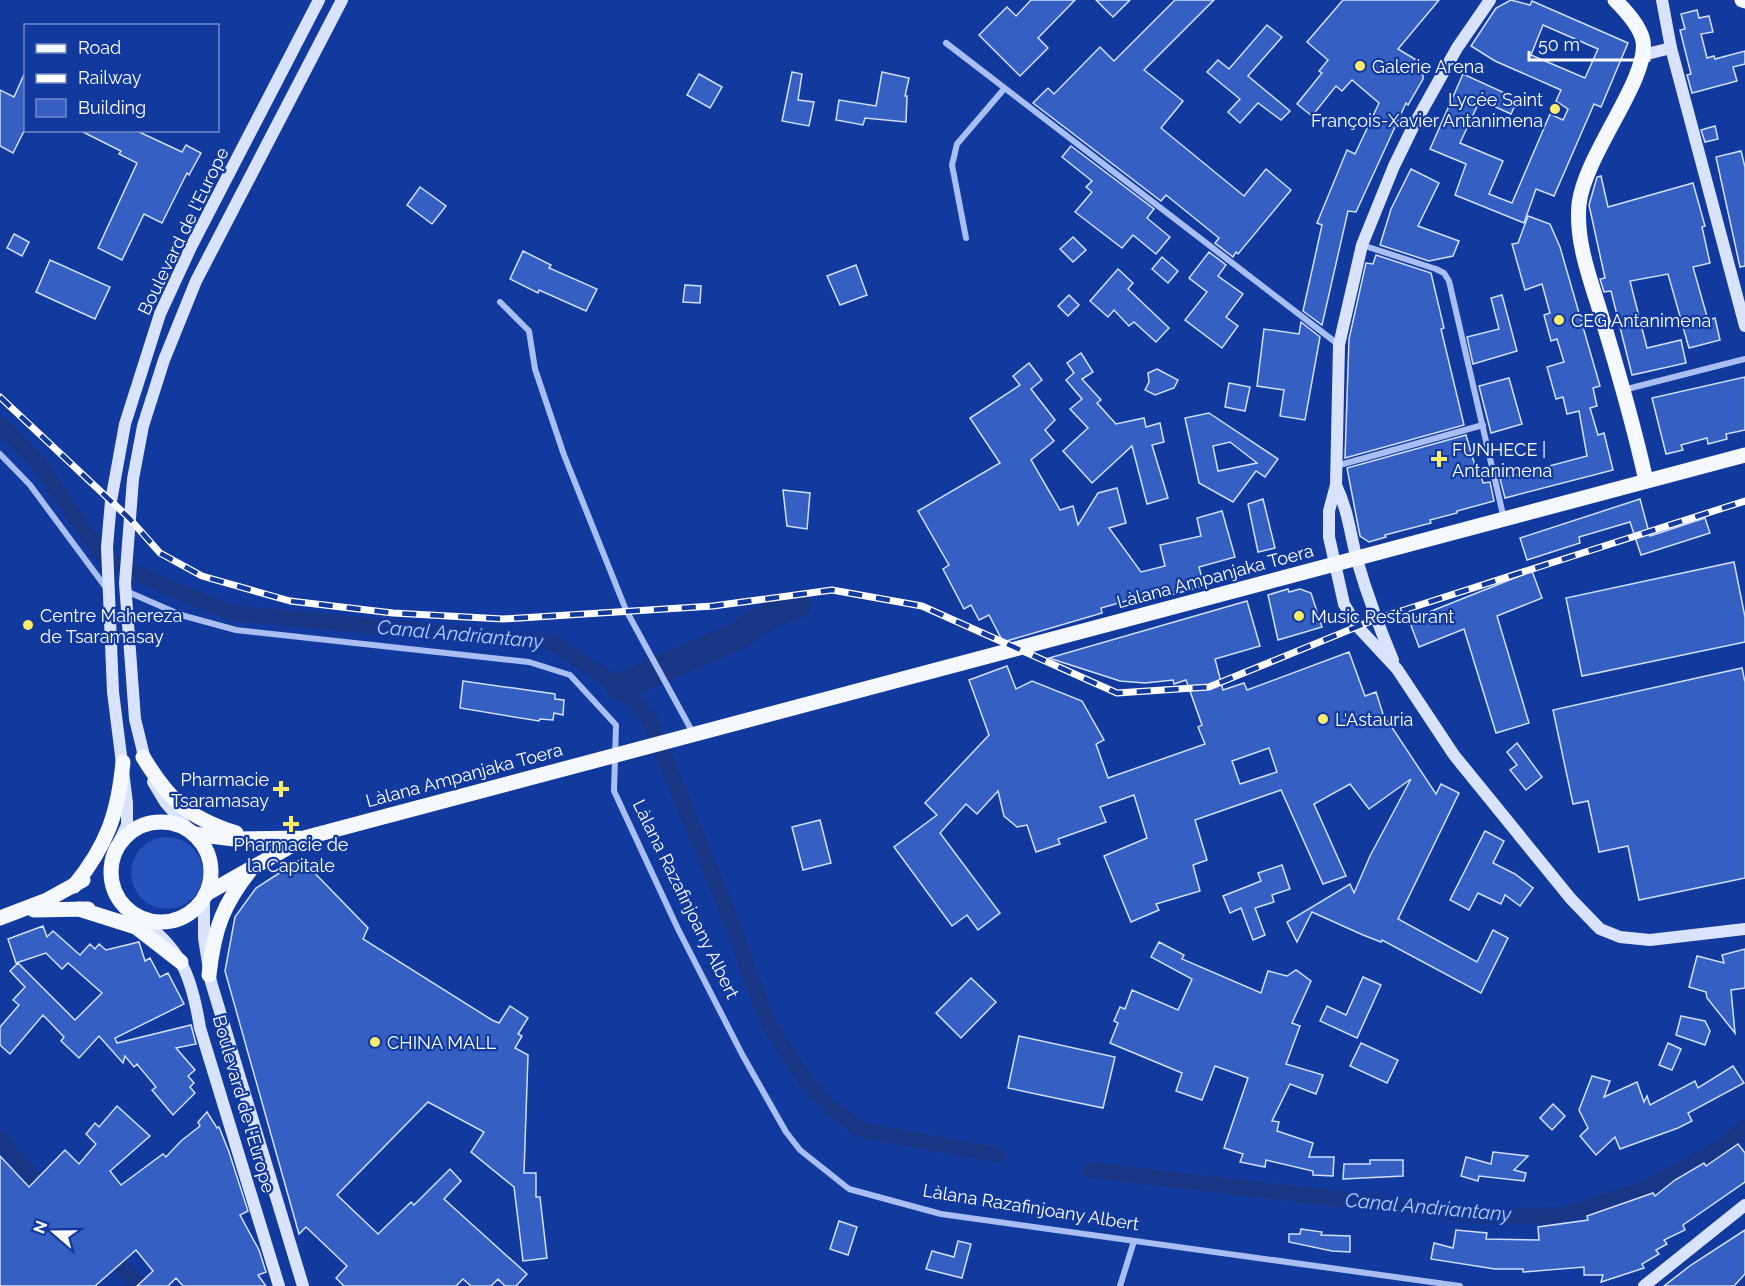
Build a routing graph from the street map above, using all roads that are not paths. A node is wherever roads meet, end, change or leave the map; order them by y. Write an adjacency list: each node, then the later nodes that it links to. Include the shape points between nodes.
1 (319, 0): 27 (main road, Boulevard de l'Europe, via 160,314 125,423 111,501)
2 (342, 0): 26 (main road, Boulevard de l'Europe, via 209,254 179,320 146,415 133,479)
3 (1490, 0): 11 (main road, via 1419,115)
4 (1616, 0): 8 (main road, via 1640,31)
5 (1662, 0): 7 (main road)
6 (946, 44): 9 (street)
7 (1671, 48): 8 (main road); 13 (main road)
8 (1642, 55): 16 (main road, via 1589,165 1579,218 1588,273)
9 (1004, 88): 10 (street, via 953,154); 14 (street)
10 (966, 238)
11 (1362, 245): 14 (main road); 17 (street, via 1444,273)
12 (500, 302): 29 (street, via 529,331 535,369 564,455 626,610)
13 (1745, 326)
14 (1339, 345): 20 (main road)
15 (1745, 359): 16 (street)
16 (1622, 390): 21 (main road)
17 (1483, 425): 20 (street); 23 (street)
18 (0, 454): 27 (street, via 30,485)
19 (1745, 455): 21 (main road, Làlana Ampanjaka Toera)
20 (1335, 466): 22 (main road)
21 (1646, 482): 23 (main road, Làlana Ampanjaka Toera)
22 (1336, 485): 24 (main road, via 1347,508); 25 (main road, via 1329,511)
23 (1504, 520): 24 (main road, Làlana Ampanjaka Toera)
24 (1357, 560): 25 (main road, Làlana Ampanjaka Toera); 28 (main road)
25 (1334, 564): 28 (main road, via 1344,604 1357,626); 29 (main road, Làlana Ampanjaka Toera)
26 (126, 587): 30 (street, Làlana Razafinjoany Albert, via 181,615 236,630 530,662 570,675 616,725); 31 (main road, Boulevard de l'Europe, via 132,694)
27 (107, 589): 32 (main road, Boulevard de l'Europe, via 113,692)
28 (1397, 669): 44 (main road, via 1454,755 1600,929 1620,937 1650,940)
29 (693, 733): 30 (main road, Làlana Ampanjaka Toera)
30 (616, 754): 34 (main road, Làlana Ampanjaka Toera); 48 (street, Làlana Razafinjoany Albert, via 614,791 678,929 743,1056 800,1150 849,1189 872,1197 941,1214)
31 (143, 757): 33 (main road, Boulevard de l'Europe, via 165,802); 35 (main road, via 180,807 208,824)
32 (123, 762): 36 (main road, Boulevard de l'Europe, via 127,825); 38 (main road, via 110,828 101,849)
33 (192, 832): 35 (main road); 36 (main road, via 164,821 150,822 137,827); 39 (main road, via 203,844 211,868)
34 (304, 838): 35 (main road); 37 (main road)
35 (253, 839)
36 (116, 849): 38 (main road); 42 (main road, via 111,880 115,894)
37 (252, 868): 39 (main road); 46 (main road, via 223,911)
38 (74, 886): 41 (main road)
39 (205, 895): 42 (main road, via 194,910 181,918 150,922); 46 (main road, Boulevard de l'Europe, via 204,938)
40 (79, 909): 41 (main road); 42 (main road); 45 (main road, via 136,927)
41 (22, 911): 43 (main road)
42 (133, 915): 45 (main road, Boulevard de l'Europe, via 158,931)
43 (0, 918)
44 (1745, 929)
45 (181, 962): 49 (main road, Boulevard de l'Europe, via 195,991 200,1028)
46 (209, 975): 50 (main road, Boulevard de l'Europe)
47 (1745, 1205): 53 (main road)
48 (1134, 1241): 51 (street); 52 (street, Làlana Razafinjoany Albert)
49 (279, 1286)
50 (303, 1286)
51 (1120, 1286)
52 (1460, 1286)
53 (1644, 1286)

